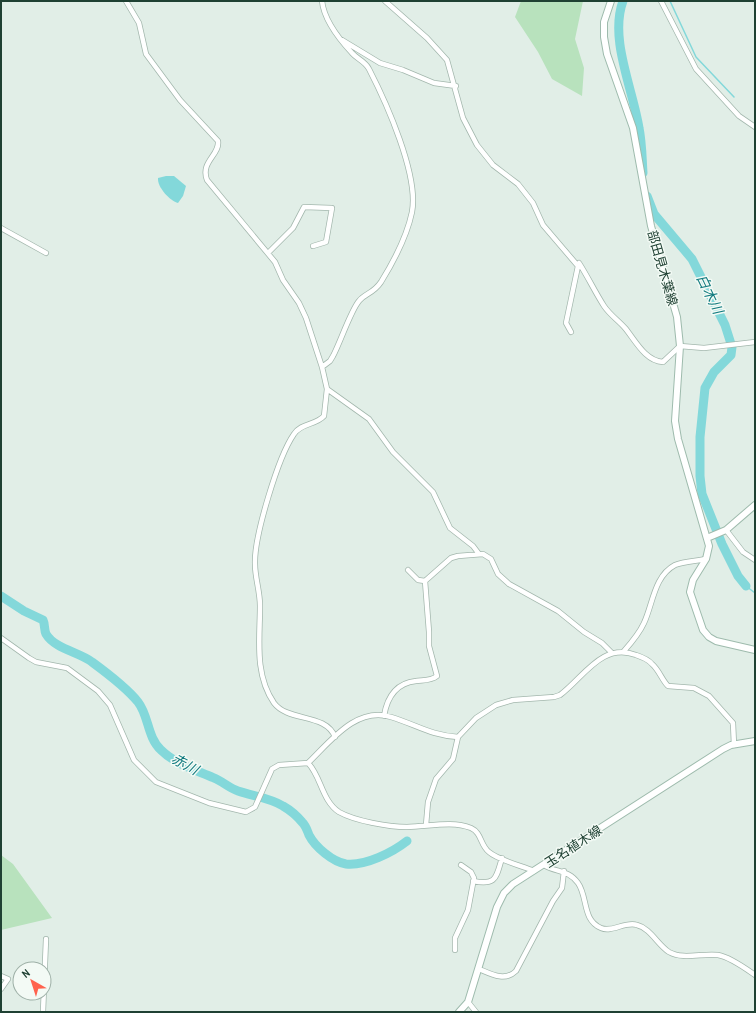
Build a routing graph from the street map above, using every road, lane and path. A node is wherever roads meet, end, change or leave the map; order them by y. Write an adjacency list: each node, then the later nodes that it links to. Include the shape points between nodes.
1 (126, 1): 12 (street, via 139,23 146,54 180,100 218,141 218,148 206,167 205,175 209,184)
2 (322, 1): 6 (street, via 324,14)
3 (385, 1): 7 (street, via 439,50 447,60)
4 (611, 1): 16 (main road, 部田見木葉線, via 604,22 607,54 633,128 651,226 677,317)
5 (661, 1): 8 (street, via 696,69 739,116)
6 (341, 39): 7 (street, via 380,63 434,84); 17 (street, via 352,53 367,64 381,92 407,167 413,200 407,227 387,272 374,291 358,302 333,356)
7 (456, 86): 13 (street, via 463,118 477,145 493,165 518,184 533,203 544,225)
8 (755, 127)
9 (1, 228): 11 (street)
10 (312, 246): 12 (street, via 326,242 332,208 304,207 293,228)
11 (46, 253)
12 (268, 253): 17 (street, via 299,303)
13 (578, 266): 14 (street, via 566,323); 16 (street, via 578,263 612,316 624,326 650,358 656,362 663,362)
14 (571, 332)
15 (755, 342): 16 (street, via 704,348)
16 (680, 346): 21 (main road, 部田見木葉線, via 675,421)
17 (322, 367): 18 (street)
18 (327, 389): 22 (street, via 368,419 393,452 434,492 450,528); 32 (street, via 324,416 297,430 279,463 259,536 255,565 260,604 260,670 271,698 285,711 329,727)
19 (755, 505): 20 (main road)
20 (724, 531): 21 (main road); 24 (street, via 743,552)
21 (708, 538): 23 (main road)
22 (479, 554): 26 (street, via 448,559); 30 (street, via 491,559 498,574 509,584 558,611)
23 (706, 559): 28 (main road, via 693,580 690,592 703,630 716,641); 29 (street, via 676,565 665,573 656,588 645,622)
24 (755, 560)
25 (408, 570): 26 (street, via 418,580)
26 (425, 581): 31 (street, via 429,646 437,676 428,680 413,681 395,690 389,697)
27 (1, 638): 36 (street, via 36,662 67,668 98,690 110,705 134,760 151,778 166,787 209,803 246,812 255,807 272,768)
28 (755, 650)
29 (624, 651): 30 (street); 35 (street, via 653,664 668,686 694,688 709,696 733,723)
30 (612, 653): 33 (street, via 595,662 560,695 513,700 496,705 476,718)
31 (384, 716): 32 (street, via 365,716); 33 (street, via 438,735)
32 (335, 737): 36 (street)
33 (458, 737): 37 (street, via 453,759 432,787)
34 (755, 741): 35 (main road, 玉名植木線)
35 (734, 745): 40 (main road, 玉名植木線, via 711,756)
36 (308, 763): 37 (street, via 329,801 339,811 394,826)
37 (426, 825): 38 (street, via 453,825 471,829 478,834 489,852)
38 (502, 858): 41 (street); 43 (street, via 492,882 484,884)
39 (461, 865): 43 (street, via 471,872)
40 (544, 865): 41 (main road, 玉名植木線); 42 (street)
41 (534, 871): 46 (main road, 玉名植木線, via 504,893 497,906)
42 (564, 871): 46 (street, via 562,888 516,971 510,976 500,977); 47 (street, via 579,884 587,912 600,928 635,924 675,954 717,955)
43 (474, 881): 45 (street, via 468,910 455,938)
44 (46, 939): 51 (street)
45 (455, 950)
46 (479, 969): 50 (main road, 玉名植木線)
47 (755, 975)
48 (1, 976): 49 (street, via 8,979)
49 (1, 989)
50 (468, 1002): 52 (main road, 玉名植木線); 53 (street)
51 (44, 1012)
52 (459, 1012)
53 (476, 1012)

